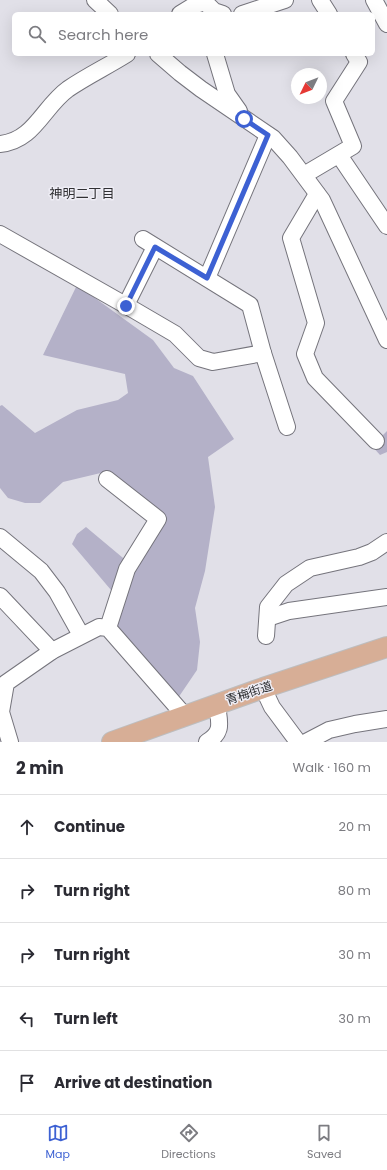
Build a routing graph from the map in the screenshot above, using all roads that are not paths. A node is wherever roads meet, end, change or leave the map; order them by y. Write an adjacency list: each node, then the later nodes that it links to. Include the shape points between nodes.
1 (95, 0): 6 (street)
2 (286, 0): 9 (street)
3 (320, 0): 10 (street)
4 (374, 0): 11 (street)
5 (206, 5): 7 (street, via 193,6); 8 (street)
6 (108, 12)
7 (183, 12)
8 (217, 12)
9 (248, 12)
10 (328, 12)
11 (387, 24)
12 (124, 56): 18 (street, via 55,100 25,135 10,143)
13 (160, 56): 16 (street)
14 (217, 56): 16 (street, via 227,94)
15 (355, 56): 19 (street, via 359,62 334,101 352,146)
16 (244, 119): 17 (street)
17 (268, 135): 20 (street); 24 (street)
18 (0, 144)
19 (340, 154): 20 (street); 22 (street)
20 (304, 175): 21 (street)
21 (318, 194): 26 (street); 29 (street, via 291,238 316,323 305,354 315,378)
22 (387, 226)
23 (0, 234): 25 (street)
24 (207, 278): 25 (street, via 149,243); 27 (street, via 250,305)
25 (126, 306): 27 (street, via 174,334 200,358 213,362)
26 (387, 340)
27 (263, 353): 28 (street)
28 (288, 427)
29 (376, 441)
30 (107, 479): 36 (street, via 158,519 127,569)
31 (0, 537): 37 (street, via 41,572 57,592)
32 (387, 542): 35 (street, via 359,557 310,568 286,584 268,607)
33 (0, 596): 40 (street)
34 (387, 597): 35 (street, via 289,611)
35 (268, 618): 38 (street)
36 (108, 628): 37 (street, via 100,627); 44 (street)
37 (81, 635): 40 (street)
38 (266, 636)
39 (387, 647): 41 (main road, 青梅街道)
40 (52, 651): 43 (street, via 6,683)
41 (263, 688): 42 (main road, 青梅街道); 49 (street, via 272,708)
42 (216, 705): 44 (main road, 青梅街道); 48 (street, via 219,727 214,738)
43 (1, 711): 47 (street)
44 (185, 716): 46 (main road, 青梅街道)
45 (387, 719): 50 (street, via 329,730)
46 (117, 741)
47 (10, 742)
48 (207, 742)
49 (298, 742)
50 (306, 742)

